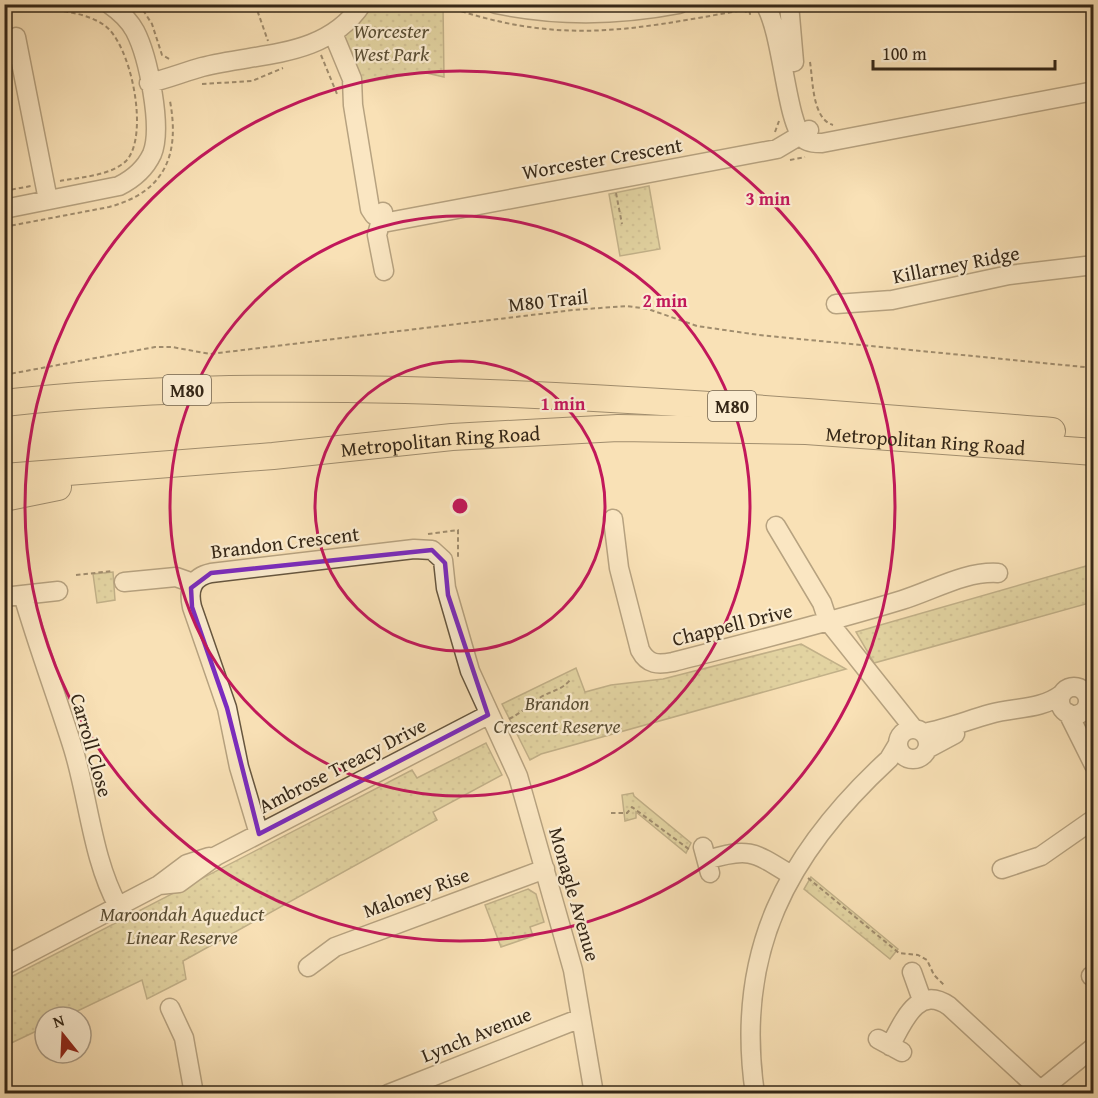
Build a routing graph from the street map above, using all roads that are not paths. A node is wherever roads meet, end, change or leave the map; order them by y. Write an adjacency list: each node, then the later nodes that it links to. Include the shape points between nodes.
1 (109, 4): 11 (street, via 135,31)
2 (362, 4): 8 (street)
3 (496, 4): 4 (street, via 549,13 598,15)
4 (680, 4)
5 (766, 4): 6 (street); 13 (street, via 776,32 794,120)
6 (783, 4)
7 (789, 4): 13 (street)
8 (328, 36): 10 (street, via 293,51); 16 (street, via 353,105 369,190)
9 (16, 37): 14 (street)
10 (202, 68): 11 (street); 11 (street, via 174,68)
11 (148, 78): 14 (street, via 156,136 152,154 142,170 119,186)
12 (1094, 92): 13 (street, via 834,132)
13 (805, 133): 16 (street, Worcester Crescent, via 777,148 408,216)
14 (46, 192): 15 (street)
15 (4, 209)
16 (382, 216): 18 (street, via 377,235)
17 (1091, 264): 19 (street, Killarney Ridge, via 1009,275 908,298)
18 (384, 271)
19 (836, 304)
20 (4, 403): 21 (highway, Metropolitan Ring Road / M80, via 110,392 238,388 520,393)
21 (1094, 434)
22 (1094, 452): 23 (highway, Metropolitan Ring Road / M80, via 806,431 627,428 452,437)
23 (140, 466): 24 (highway, Metropolitan Ring Road / M80); 25 (highway)
24 (4, 477)
25 (4, 498)
26 (613, 519): 34 (street, Chappell Drive, via 619,568 646,660 655,664 673,662)
27 (776, 526): 34 (street)
28 (998, 573): 34 (street, Chappell Drive, via 979,573)
29 (121, 576): 30 (street, via 176,577)
30 (193, 583): 36 (street, Brandon Crescent, via 211,573 432,550 445,563 448,595 470,671); 40 (street, Brandon Crescent, via 192,607 227,708)
31 (58, 591): 32 (street)
32 (23, 595): 33 (street); 45 (street, Carroll Close, via 73,747 107,882)
33 (4, 597)
34 (836, 619): 37 (street)
35 (1079, 701): 37 (street, via 993,713); 38 (street)
36 (496, 713): 40 (street, Ambrose Treacy Drive); 43 (street, Monagle Avenue)
37 (912, 742): 44 (street, via 816,836)
38 (1093, 764)
39 (1094, 819): 42 (street, via 1041,856)
40 (259, 834): 45 (street, Ambrose Treacy Drive, via 216,856 187,864 159,885)
41 (707, 860): 44 (street, via 747,851)
42 (1002, 868)
43 (545, 869): 47 (street, Maloney Rise, via 335,947); 51 (street, Monagle Avenue, via 573,970)
44 (800, 876): 58 (street, via 771,920 756,974 750,1037)
45 (118, 906): 46 (street, Ambrose Treacy Drive)
46 (4, 966)
47 (308, 968)
48 (912, 972): 49 (street)
49 (922, 1000): 52 (street, via 909,1013); 54 (street, via 933,999 949,1006)
50 (170, 1008): 55 (street, via 184,1038)
51 (581, 1018): 56 (street, Lynch Avenue); 57 (street, Monagle Avenue)
52 (890, 1046)
53 (1094, 1047): 54 (street)
54 (1038, 1092)
55 (194, 1094)
56 (388, 1094)
57 (594, 1094)
58 (755, 1094)

